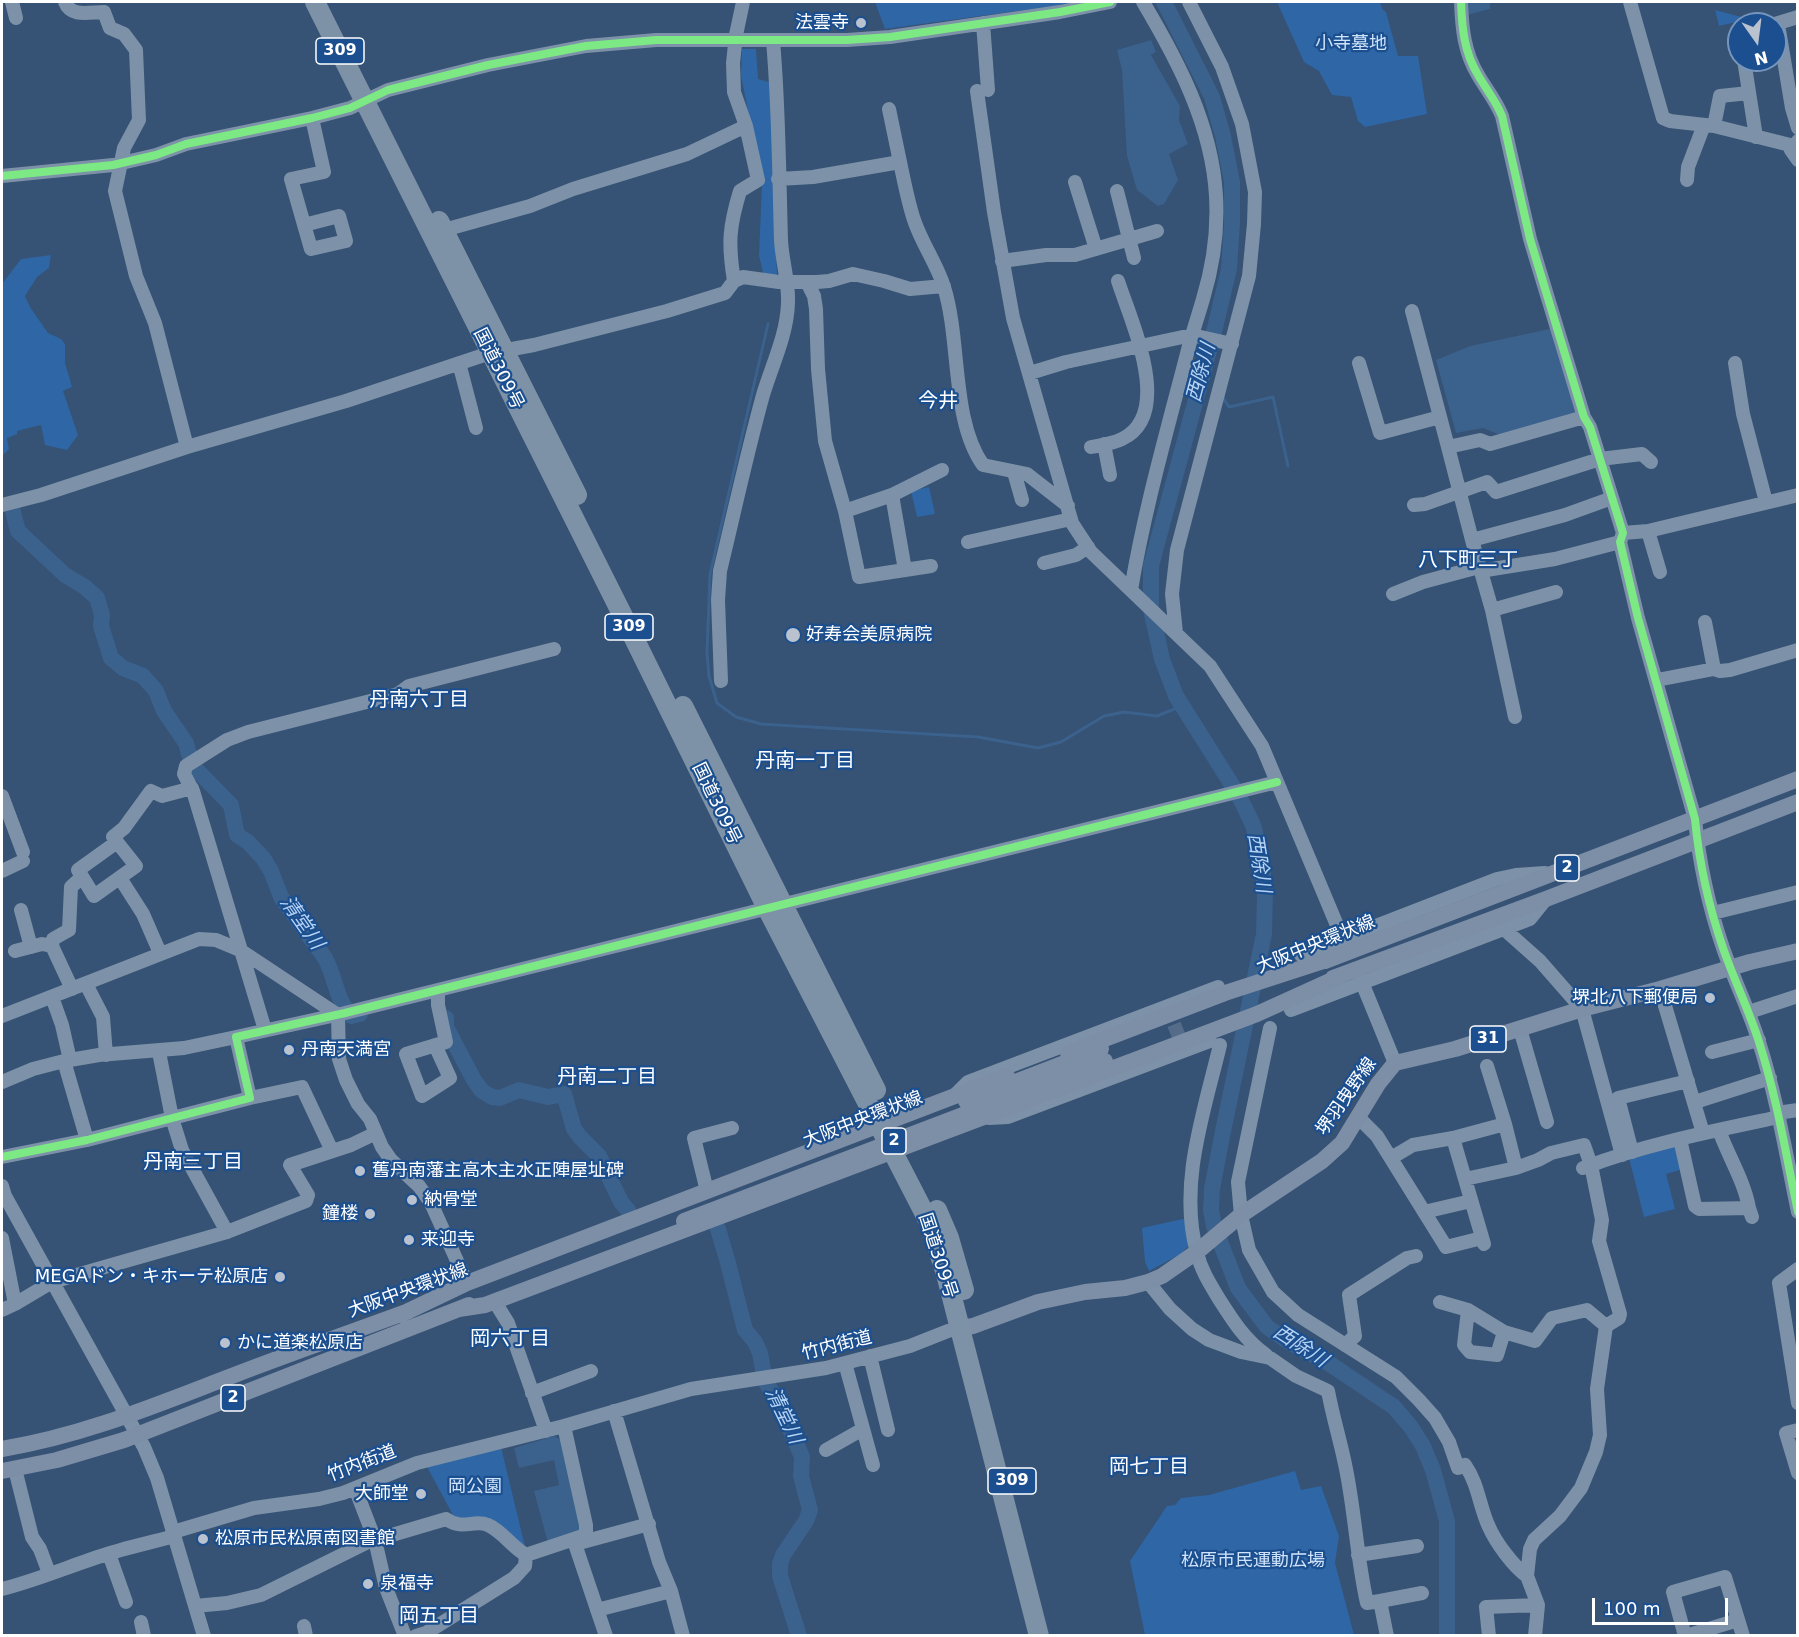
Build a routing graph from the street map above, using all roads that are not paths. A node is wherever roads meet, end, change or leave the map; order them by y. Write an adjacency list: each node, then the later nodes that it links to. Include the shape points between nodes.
1 (12, 2): 11 (street)
2 (65, 2): 28 (street, via 74,13 105,12 111,28 124,34 136,50 139,120)
3 (315, 2): 18 (highway, 国道309号 / 309)
4 (329, 2): 18 (highway, 国道309号 / 309)
5 (743, 2): 13 (street)
6 (1110, 2): 12 (street)
7 (1143, 2): 47 (street, via 1186,82 1204,135 1216,195 1211,268)
8 (1189, 2): 48 (street, via 1234,99 1255,192 1249,276)
9 (1461, 2): 56 (street, via 1469,58 1502,116 1530,239)
10 (1630, 2): 22 (street, via 1663,118)
11 (16, 18)
12 (983, 22): 14 (street, via 890,37); 40 (street, via 983,91)
13 (735, 40): 14 (street); 18 (street, via 656,40 586,46 488,64); 21 (street, via 734,92)
14 (773, 41): 30 (street, via 778,86)
15 (1746, 72): 17 (street)
16 (1786, 72): 23 (street)
17 (1749, 93): 22 (street, via 1720,96); 24 (street)
18 (371, 98): 20 (street); 35 (highway, 国道309号 / 309); 50 (highway, 国道309号 / 309)
19 (889, 109): 27 (street)
20 (312, 118): 28 (street, via 186,144); 34 (street, via 324,172 291,179)
21 (746, 126): 35 (street, via 687,154); 42 (street, via 758,180 740,191 732,217 729,249)
22 (1709, 126): 24 (street); 31 (street, via 1688,167)
23 (1797, 128)
24 (1756, 137): 25 (street)
25 (1796, 145): 26 (street, via 1791,150)
26 (1797, 160)
27 (900, 162): 30 (street); 45 (street, via 914,220)
28 (120, 164): 29 (street); 58 (street, via 115,191)
29 (2, 176)
30 (778, 179): 43 (street, via 781,252)
31 (1687, 180)
32 (1075, 182): 38 (street)
33 (1117, 192): 37 (street)
34 (304, 225)
35 (444, 230): 50 (highway, 国道309号 / 309)
36 (1156, 231): 37 (street)
37 (1128, 239): 38 (street); 39 (street)
38 (1096, 249): 40 (street, via 1075,255)
39 (1134, 258)
40 (1002, 261): 54 (street, via 1013,318)
41 (1118, 280): 49 (street)
42 (734, 281): 43 (street, via 743,277); 50 (street, via 725,293 677,308)
43 (787, 282): 44 (street); 95 (street, via 783,336 763,395 720,571)
44 (807, 282): 45 (street, via 829,281 853,273 910,289); 73 (street, via 816,309 825,441)
45 (944, 285): 63 (street, via 954,328 965,423 974,452 983,465)
46 (1412, 311): 55 (street)
47 (1194, 335): 48 (street); 49 (street); 85 (street, via 1139,542)
48 (1229, 344): 90 (street, via 1177,550)
49 (1140, 347): 54 (street, via 1066,362); 64 (street, via 1148,384 1138,426 1124,439 1097,446)
50 (497, 352): 51 (street); 111 (highway, 国道309号 / 309, via 628,626)
51 (459, 363): 57 (street); 58 (street)
52 (1359, 363): 55 (street, via 1380,433)
53 (1735, 363): 70 (street, via 1743,414)
54 (1030, 374): 74 (street)
55 (1440, 417): 59 (street)
56 (1584, 417): 59 (street, via 1490,444 1480,440); 60 (street)
57 (476, 428)
58 (187, 447): 71 (street)
59 (1448, 447): 65 (street)
60 (1600, 459): 61 (street, via 1642,454); 65 (street, via 1496,492 1487,482); 68 (street)
61 (1651, 462)
62 (942, 470): 66 (street)
63 (1014, 472): 69 (street); 74 (street, via 1027,474)
64 (1110, 475)
65 (1459, 492): 72 (street); 77 (street)
66 (892, 495): 73 (street); 83 (street)
67 (1797, 495): 70 (street)
68 (1612, 498): 76 (street); 77 (street)
69 (1022, 501)
70 (1766, 502): 75 (street)
71 (2, 505)
72 (1414, 505)
73 (845, 511): 83 (street, via 859,577)
74 (1069, 513): 78 (street); 79 (street)
75 (1648, 531): 76 (street); 84 (street)
76 (1622, 537): 82 (street, via 1555,559); 94 (street, via 1638,618)
77 (1472, 540): 82 (street)
78 (969, 542)
79 (1088, 548): 80 (street, via 1077,555); 85 (street)
80 (1044, 563)
81 (931, 566): 83 (street)
82 (1479, 569): 87 (street, via 1423,582); 88 (street)
83 (905, 570)
84 (1660, 572)
85 (1132, 591): 90 (street)
86 (1556, 592): 88 (street)
87 (1393, 594)
88 (1492, 610): 96 (street)
89 (1705, 622): 93 (street)
90 (1173, 630): 98 (street, via 1210,666 1262,746)
91 (554, 649): 99 (street, via 409,686 398,694 227,740 186,766 184,774)
92 (1797, 650): 93 (street, via 1730,670)
93 (1714, 669): 94 (street)
94 (1657, 680): 102 (street)
95 (721, 681)
96 (1515, 717)
97 (1797, 779): 102 (main road, 大阪中央環状線 / 2)
98 (1277, 782): 111 (street); 115 (street)
99 (192, 788): 104 (street, via 162,796 151,790 113,837); 118 (street)
100 (2, 796): 105 (street, via 23,856)
101 (1797, 802): 103 (main road, 2)
102 (1695, 819): 103 (street); 106 (main road, 大阪中央環状線 / 2)
103 (1697, 840): 110 (main road, 2); 113 (street)
104 (117, 842): 107 (street, via 78,870); 108 (street, via 136,866)
105 (2, 871)
106 (1554, 873): 115 (street, via 1497,879); 129 (main road, 大阪中央環状線 / 2, via 1336,957)
107 (82, 878): 108 (street, via 94,896); 116 (street, via 71,887 69,930 53,939)
108 (120, 878): 121 (street, via 143,914)
109 (1797, 892): 113 (street)
110 (1546, 899): 114 (street, via 1530,919); 129 (main road, 2, via 1343,975)
111 (775, 907): 130 (street); 162 (highway, 国道309号 / 309)
112 (21, 910): 117 (street)
113 (1713, 913): 123 (street)
114 (1504, 929): 124 (street); 134 (street)
115 (1343, 940): 122 (street)
116 (52, 946): 117 (street); 127 (street)
117 (31, 947): 119 (street)
118 (240, 950): 121 (street, via 216,940 199,939); 137 (street); 141 (street)
119 (15, 951)
120 (1797, 951): 123 (main road, 堺羽曳野線 / 31)
121 (160, 953): 125 (street)
122 (1300, 955)
123 (1730, 968): 128 (main road, 堺羽曳野線 / 31); 136 (street)
124 (1362, 982): 135 (street); 149 (street)
125 (86, 984): 127 (street); 147 (street, via 103,1017)
126 (1218, 987): 154 (street, via 968,1082)
127 (72, 989): 132 (street)
128 (1660, 989): 134 (main road, 堺羽曳野線 / 31); 152 (street)
129 (1275, 991): 133 (main road); 133 (main road)
130 (438, 996): 137 (street); 144 (street, via 446,1042)
131 (1797, 996): 136 (street)
132 (52, 997): 138 (street); 148 (street)
133 (1233, 1006): 154 (main road); 161 (main road); 186 (main road, 大阪中央環状線 / 2, bridge)
134 (1582, 1009): 140 (main road, 堺羽曳野線 / 31); 174 (street)
135 (1291, 1010)
136 (1749, 1012): 143 (street)
137 (345, 1013): 141 (street); 167 (street, via 339,1059 346,1080)
138 (2, 1016)
139 (1270, 1028): 187 (street, via 1238,1182)
140 (1520, 1029): 149 (main road, 堺羽曳野線 / 31); 163 (street)
141 (265, 1030): 142 (street)
142 (236, 1036): 145 (street); 155 (street)
143 (1759, 1040): 146 (street); 151 (street)
144 (435, 1045)
145 (159, 1052): 147 (street); 160 (street)
146 (1712, 1052)
147 (106, 1055): 148 (street)
148 (67, 1060): 153 (street); 171 (street)
149 (1395, 1063): 158 (main road, 堺羽曳野線)
150 (1486, 1066): 164 (street)
151 (1770, 1078): 156 (street); 159 (street)
152 (1688, 1081): 156 (street); 174 (street, via 1618,1098)
153 (2, 1082)
154 (953, 1097): 162 (main road)
155 (249, 1098): 160 (street); 173 (street, via 302,1087)
156 (1695, 1102): 168 (street)
157 (1797, 1110): 159 (street, via 1784,1112)
158 (1358, 1117): 176 (street); 187 (main road, 堺羽曳野線, via 1342,1143 1322,1161)
159 (1779, 1118): 166 (street); 179 (street)
160 (172, 1119): 171 (street); 188 (street, via 182,1150)
161 (980, 1119): 172 (main road); 190 (street, via 1008,1117 1215,1043 1193,1160 1190,1205)
162 (884, 1122): 172 (highway, 国道309号 / 309); 182 (main road)
163 (1547, 1122)
164 (1505, 1124): 169 (street); 178 (street)
165 (732, 1128): 182 (street, via 694,1138)
166 (1719, 1130): 168 (street); 170 (street, via 1751,1212 1695,1206)
167 (376, 1133): 173 (street); 194 (street, via 391,1160 431,1203)
168 (1703, 1133): 170 (street)
169 (1453, 1138): 176 (street, via 1413,1145); 180 (street)
170 (1680, 1139): 174 (street)
171 (87, 1140): 175 (street)
172 (899, 1150): 196 (main road); 204 (highway, 国道309号 / 309)
173 (332, 1151): 188 (street, via 290,1165 308,1195 306,1201)
174 (1627, 1153): 177 (street)
175 (2, 1157)
176 (1391, 1158): 184 (street)
177 (1587, 1166): 178 (street, via 1584,1145); 203 (street, via 1602,1220 1599,1241 1620,1314)
178 (1516, 1168): 180 (street)
179 (1794, 1178): 185 (street)
180 (1465, 1179): 183 (street)
181 (2, 1186): 193 (street)
182 (708, 1191): 194 (main road)
183 (1471, 1201): 184 (street); 184 (street, via 1483,1241 1446,1247)
184 (1424, 1212)
185 (1797, 1212)
186 (682, 1216): 199 (main road, 大阪中央環状線 / 2); 202 (main road, 大阪中央環状線 / 2)
187 (1239, 1217): 190 (main road, 堺羽曳野線); 206 (street, via 1249,1250 1273,1292 1298,1315)
188 (227, 1232): 193 (street)
189 (2, 1238): 198 (street)
190 (1199, 1250): 195 (main road, 堺羽曳野線); 208 (street, via 1205,1275 1232,1320 1250,1343)
191 (1416, 1257): 206 (street, via 1407,1258 1349,1295 1355,1336)
192 (1797, 1269): 212 (street, via 1779,1283)
193 (52, 1282): 198 (street); 214 (street)
194 (467, 1282): 202 (main road)
195 (1148, 1282): 204 (main road, 堺羽曳野線, via 1038,1302); 208 (street, via 1170,1309 1209,1340)
196 (495, 1302): 199 (main road); 211 (street, via 508,1323)
197 (1440, 1302): 201 (street)
198 (15, 1304): 200 (street)
199 (459, 1309): 220 (main road, 大阪中央環状線 / 2)
200 (2, 1310)
201 (1468, 1310): 205 (street); 205 (street, via 1464,1345 1470,1352 1497,1355)
202 (400, 1315): 214 (main road, 大阪中央環状線 / 2)
203 (1606, 1326): 205 (street, via 1587,1310 1552,1318 1535,1341); 237 (street, via 1597,1389 1600,1435 1596,1452 1581,1488 1560,1516 1534,1540)
204 (966, 1327): 207 (street, 竹内街道); 252 (highway, 国道309号 / 309); 253 (highway, 国道309号 / 309)
205 (1504, 1332)
206 (1345, 1345): 237 (street, via 1396,1377 1435,1418 1458,1468 1465,1465 1475,1479 1489,1528 1517,1569)
207 (870, 1356): 209 (street, 竹内街道); 217 (street)
208 (1270, 1358): 235 (street, via 1328,1392 1346,1468)
209 (845, 1363): 213 (street, 竹内街道, via 793,1375 691,1389); 216 (street)
210 (591, 1371): 211 (street)
211 (532, 1393): 219 (street)
212 (1797, 1403)
213 (614, 1411): 215 (street, 竹内街道); 227 (street)
214 (127, 1416): 220 (street); 221 (main road, 大阪中央環状線 / 2, via 67,1435)
215 (564, 1426): 219 (street, 竹内街道); 232 (street, via 585,1535)
216 (863, 1429): 222 (street); 223 (street)
217 (888, 1430)
218 (1797, 1430): 225 (street, via 1786,1433)
219 (546, 1431): 226 (street, 竹内街道, via 393,1470)
220 (138, 1435): 224 (main road, 大阪中央環状線 / 2, via 84,1453); 228 (street, via 157,1478)
221 (2, 1449)
222 (826, 1450)
223 (873, 1465)
224 (8, 1470): 236 (street)
225 (1797, 1473)
226 (355, 1488): 228 (street, 竹内街道, via 319,1499 254,1508); 229 (street)
227 (649, 1524): 230 (street); 239 (street)
228 (174, 1534): 233 (street, 竹内街道); 244 (street)
229 (374, 1540): 234 (street, via 446,1519 454,1524 490,1526); 244 (street, via 261,1595); 249 (street, via 386,1588)
230 (575, 1544): 232 (street); 245 (street)
231 (1417, 1546): 235 (street)
232 (550, 1547): 234 (street)
233 (109, 1554): 236 (street, 竹内街道); 242 (street)
234 (526, 1555): 247 (street, via 525,1566 514,1578)
235 (1358, 1555): 241 (street, via 1367,1603)
236 (50, 1574): 238 (street, 竹内街道)
237 (1527, 1576): 243 (street)
238 (2, 1589)
239 (671, 1591): 245 (street); 251 (street)
240 (1422, 1593): 241 (street)
241 (1380, 1600): 254 (street)
242 (126, 1602)
243 (1538, 1605): 255 (street, via 1486,1606); 256 (street)
244 (195, 1606): 248 (street)
245 (597, 1610): 250 (street)
246 (1738, 1620): 257 (street); 257 (street, via 1725,1577 1673,1592); 258 (street)
247 (423, 1634)
248 (204, 1635)
249 (405, 1635)
250 (606, 1635)
251 (683, 1635)
252 (1039, 1635)
253 (1052, 1635)
254 (1387, 1635)
255 (1489, 1635)
256 (1535, 1635)
257 (1685, 1635)
258 (1743, 1635)

